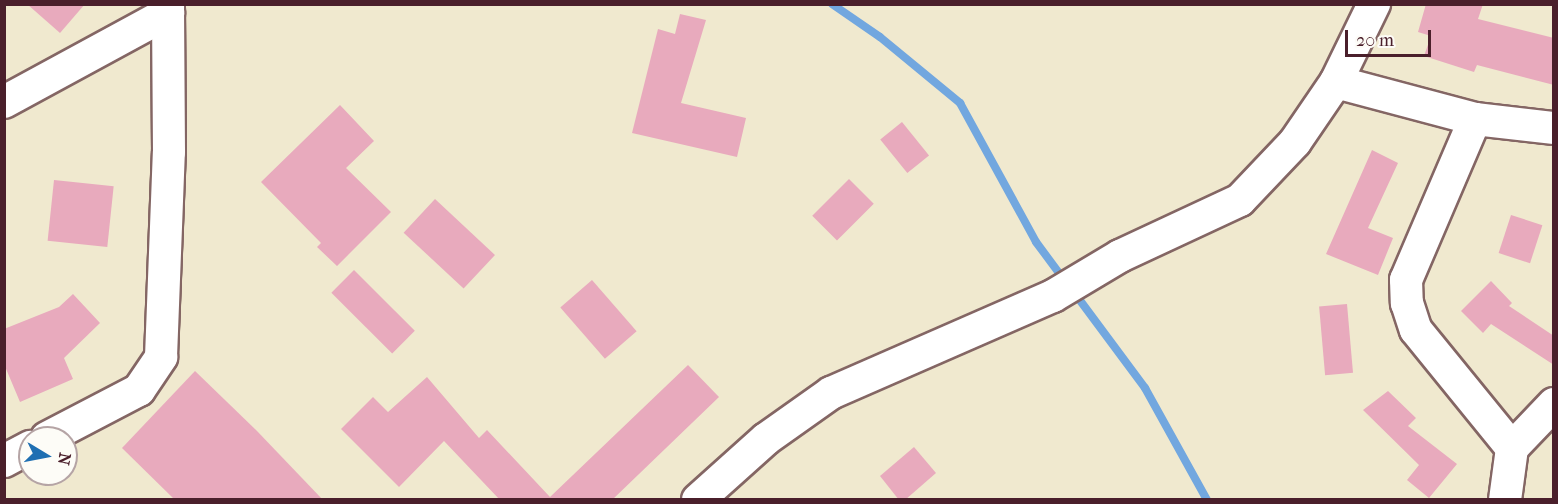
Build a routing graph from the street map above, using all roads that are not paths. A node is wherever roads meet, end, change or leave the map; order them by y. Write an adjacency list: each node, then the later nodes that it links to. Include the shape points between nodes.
1 (1374, 4): 3 (street)
2 (168, 9): 4 (street); 8 (street, via 169,152 160,357 139,390)
3 (1336, 82): 5 (street); 12 (street, via 1295,142 1240,200 1120,256 1053,296 831,393 766,439)
4 (4, 102)
5 (1475, 119): 6 (street); 9 (street, via 1406,280 1407,303 1416,330)
6 (1554, 128)
7 (1554, 404): 9 (street)
8 (70, 426)
9 (1512, 448): 13 (street)
10 (18, 453): 11 (street)
11 (4, 461)
12 (698, 500)
13 (1505, 500)

